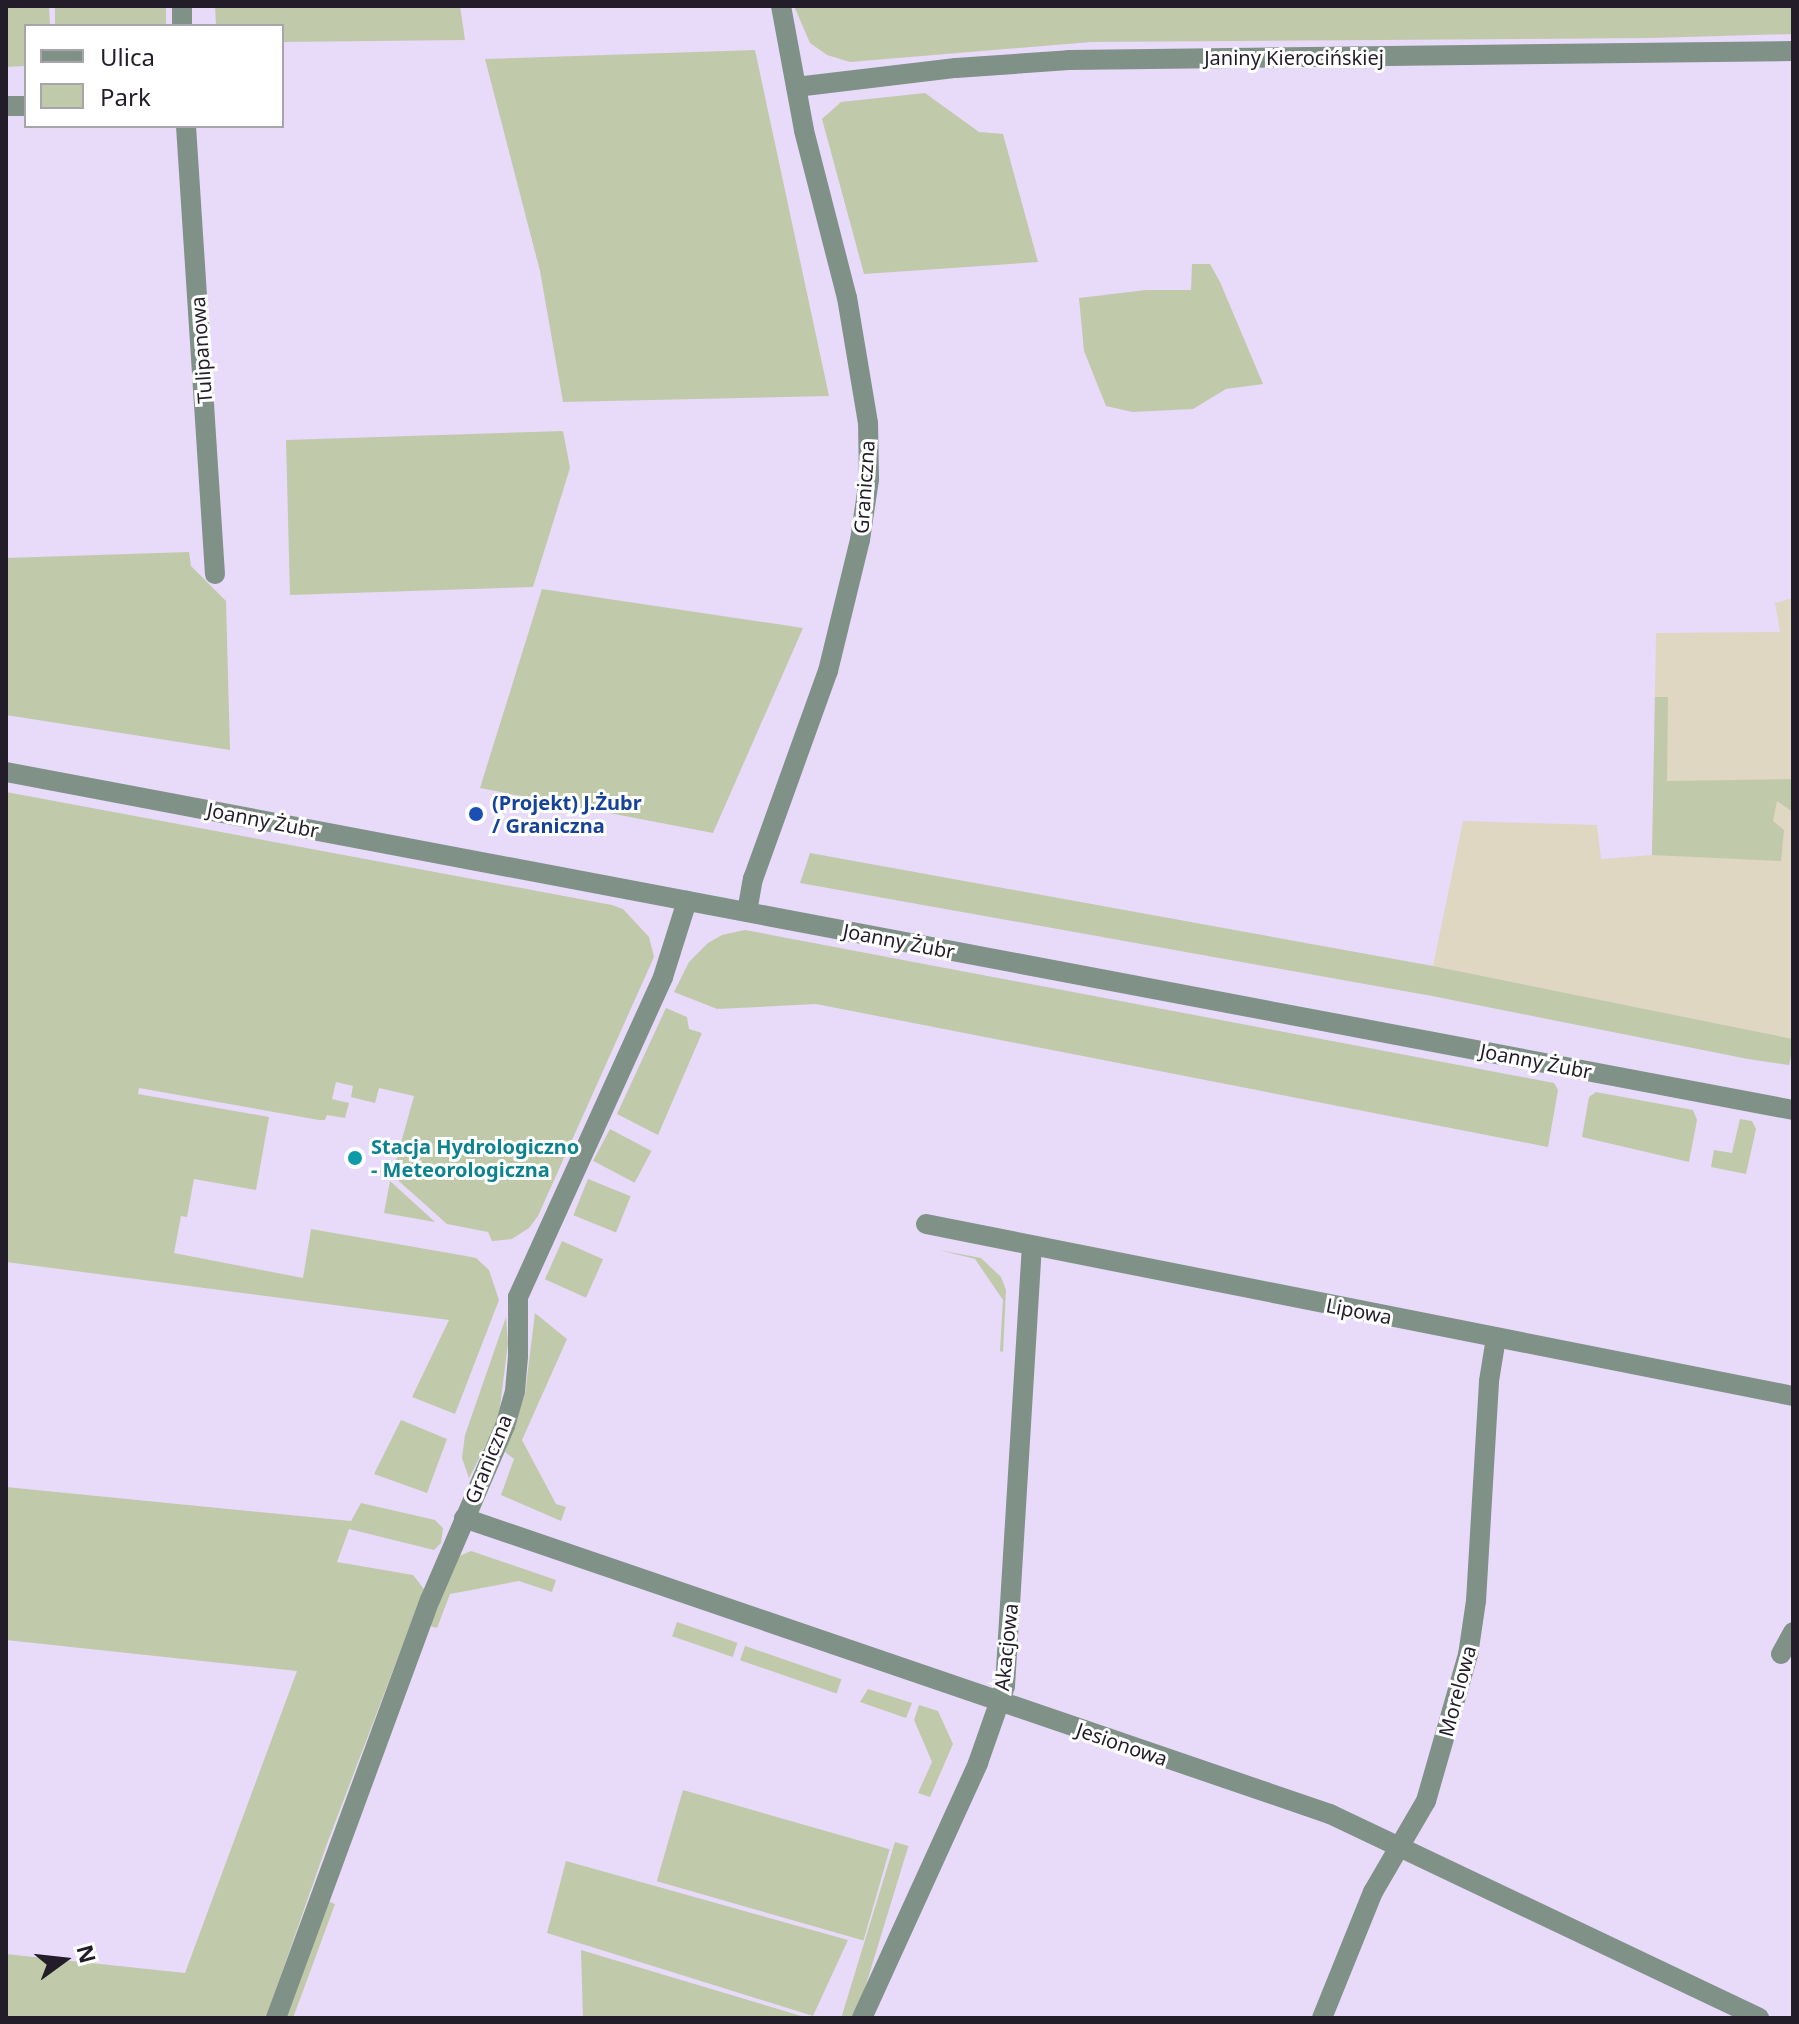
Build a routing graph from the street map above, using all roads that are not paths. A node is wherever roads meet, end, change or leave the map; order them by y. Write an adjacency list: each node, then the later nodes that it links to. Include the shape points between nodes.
1 (781, 6): 3 (street, Graniczna)
2 (1793, 51): 3 (street, Janiny Kierocińskiej, via 1069,60)
3 (796, 87): 8 (street, Graniczna, via 857,352 868,423 869,479 835,645 753,879)
4 (186, 128): 5 (street, Tulipanowa)
5 (215, 574)
6 (6, 772): 7 (street, Joanny Żubr)
7 (687, 901): 8 (street, Joanny Żubr); 14 (street, Graniczna, via 663,977 518,1297 515,1391)
8 (747, 912): 9 (street, Joanny Żubr)
9 (1793, 1110)
10 (926, 1224): 11 (street, Lipowa)
11 (1032, 1247): 12 (street, Lipowa); 17 (street, Akacjowa, via 1008,1666)
12 (1496, 1338): 13 (street, Lipowa); 18 (street, Morelowa, via 1470,1642 1426,1801)
13 (1793, 1396)
14 (464, 1518): 17 (street, Jesionowa); 19 (street, Graniczna)
15 (1793, 1632): 16 (street)
16 (1781, 1654)
17 (1001, 1703): 18 (street, Jesionowa, via 1330,1814); 20 (street, Akacjowa)
18 (1401, 1845): 21 (street, Morelowa, via 1373,1892); 22 (street, Jesionowa)
19 (276, 2018)
20 (862, 2018)
21 (1322, 2018)
22 (1759, 2018)

